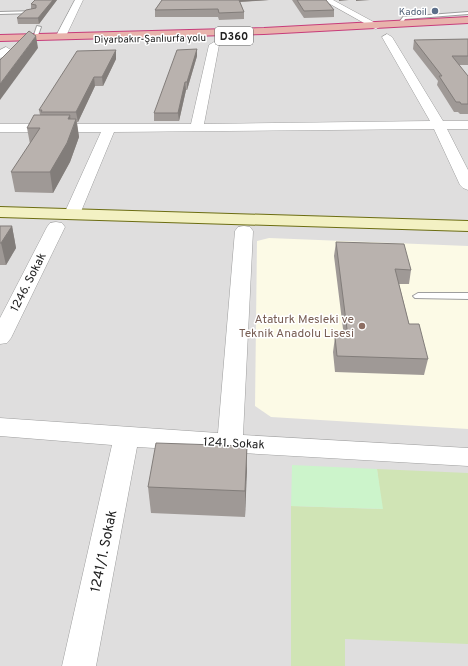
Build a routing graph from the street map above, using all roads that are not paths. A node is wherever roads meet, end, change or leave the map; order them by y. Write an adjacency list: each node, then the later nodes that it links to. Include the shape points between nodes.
1 (79, 0): 12 (street)
2 (327, 0): 9 (street)
3 (35, 12): 4 (lane)
4 (0, 13)
5 (468, 13): 8 (lane, via 403,18)
6 (468, 20): 8 (highway)
7 (468, 24): 19 (highway, Diyarbakır-Şanlıurfa yolu / D360)
8 (399, 25): 9 (highway)
9 (376, 26): 12 (highway)
10 (40, 27): 13 (lane)
11 (468, 29): 19 (highway, Diyarbakır-Şanlıurfa yolu / D360, via 283,39)
12 (61, 36): 13 (highway)
13 (35, 37): 15 (highway)
14 (403, 37): 17 (highway)
15 (0, 38)
16 (374, 38): 17 (highway)
17 (387, 38): 21 (street)
18 (214, 45): 23 (street)
19 (3, 49)
20 (468, 125): 21 (street)
21 (438, 126): 23 (street); 25 (street)
22 (0, 128): 24 (street)
23 (197, 128): 24 (street)
24 (109, 129): 27 (street)
25 (468, 185)
26 (0, 212): 27 (main road)
27 (72, 214): 29 (main road)
28 (0, 225): 30 (main road)
29 (468, 226)
30 (56, 227): 31 (main road); 35 (street, 1246. Sokak)
31 (244, 231): 32 (main road); 38 (street)
32 (468, 238)
33 (418, 296): 34 (lane)
34 (468, 296)
35 (0, 338)
36 (0, 427): 37 (street, 1241. Sokak)
37 (126, 437): 38 (street, 1241. Sokak); 40 (street, 1241/1. Sokak)
38 (230, 442): 39 (street, 1241. Sokak)
39 (468, 457)
40 (79, 666)

